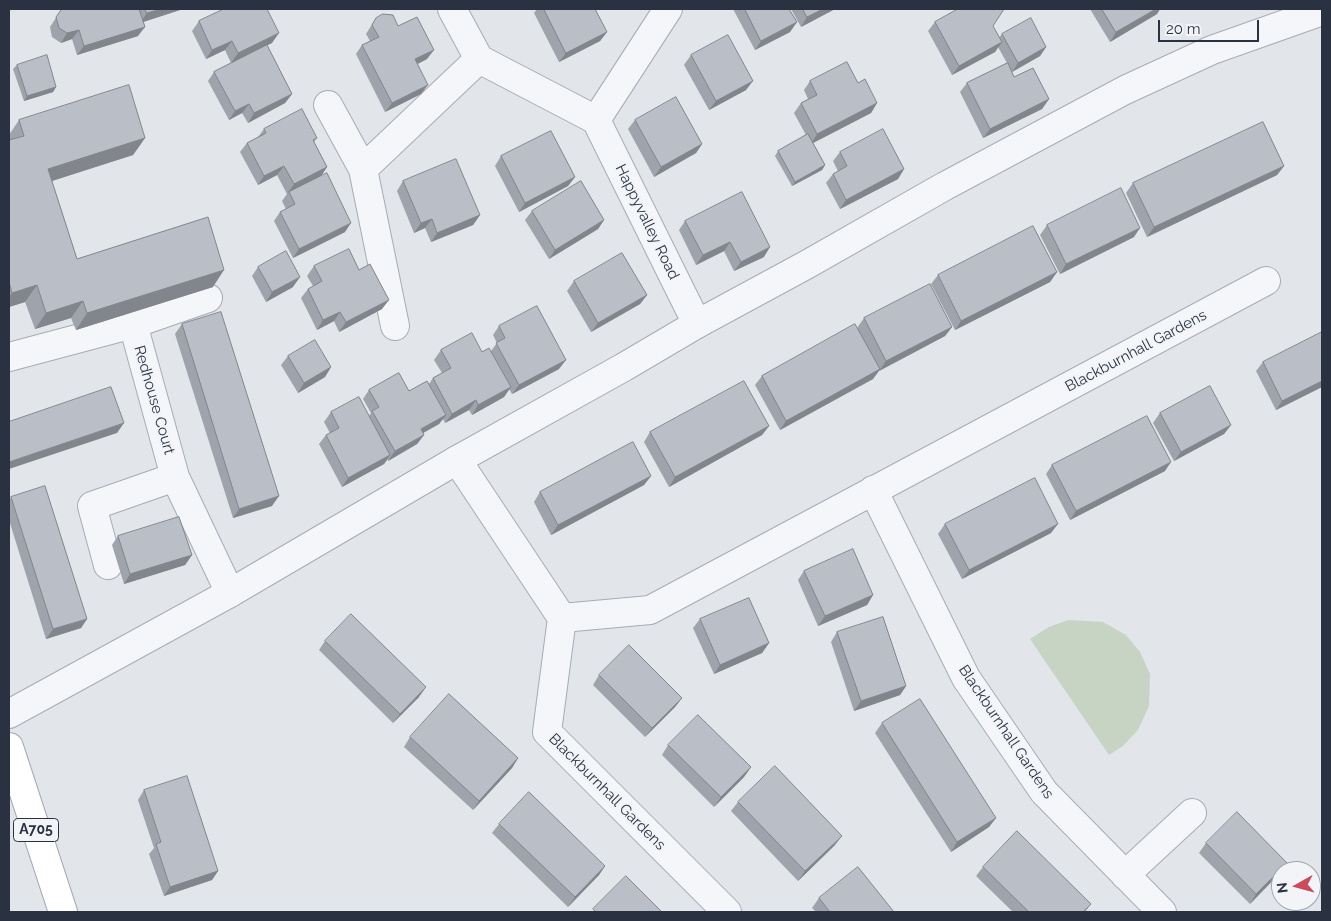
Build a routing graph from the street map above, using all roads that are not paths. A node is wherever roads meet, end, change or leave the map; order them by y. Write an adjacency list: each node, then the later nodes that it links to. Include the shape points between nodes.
1 (452, 9): 4 (street)
2 (668, 9): 6 (street)
3 (1322, 11): 11 (street, via 1212,50 1125,90)
4 (479, 59): 6 (street); 7 (street)
5 (328, 105): 7 (street)
6 (596, 120): 11 (street, Happyvalley Road)
7 (363, 170): 12 (street)
8 (1266, 281): 16 (street, Blackburnhall Gardens)
9 (208, 298): 10 (street, Redhouse Court)
10 (133, 324): 13 (street, Redhouse Court); 15 (street, Redhouse Court)
11 (697, 324): 14 (street)
12 (395, 326)
13 (9, 357)
14 (457, 460): 18 (street); 19 (street)
15 (175, 477): 17 (street, via 92,506); 18 (street, Redhouse Court)
16 (873, 490): 19 (street, Blackburnhall Gardens, via 650,610); 23 (street, Blackburnhall Gardens, via 966,678 1044,792)
17 (108, 565)
18 (230, 593): 20 (street)
19 (562, 618): 25 (street, Blackburnhall Gardens, via 547,732)
20 (9, 714)
21 (9, 747): 24 (main road, A705)
22 (1192, 813): 23 (street)
23 (1124, 875): 26 (street, Blackburnhall Gardens)
24 (63, 912)
25 (727, 912)
26 (1162, 912)

